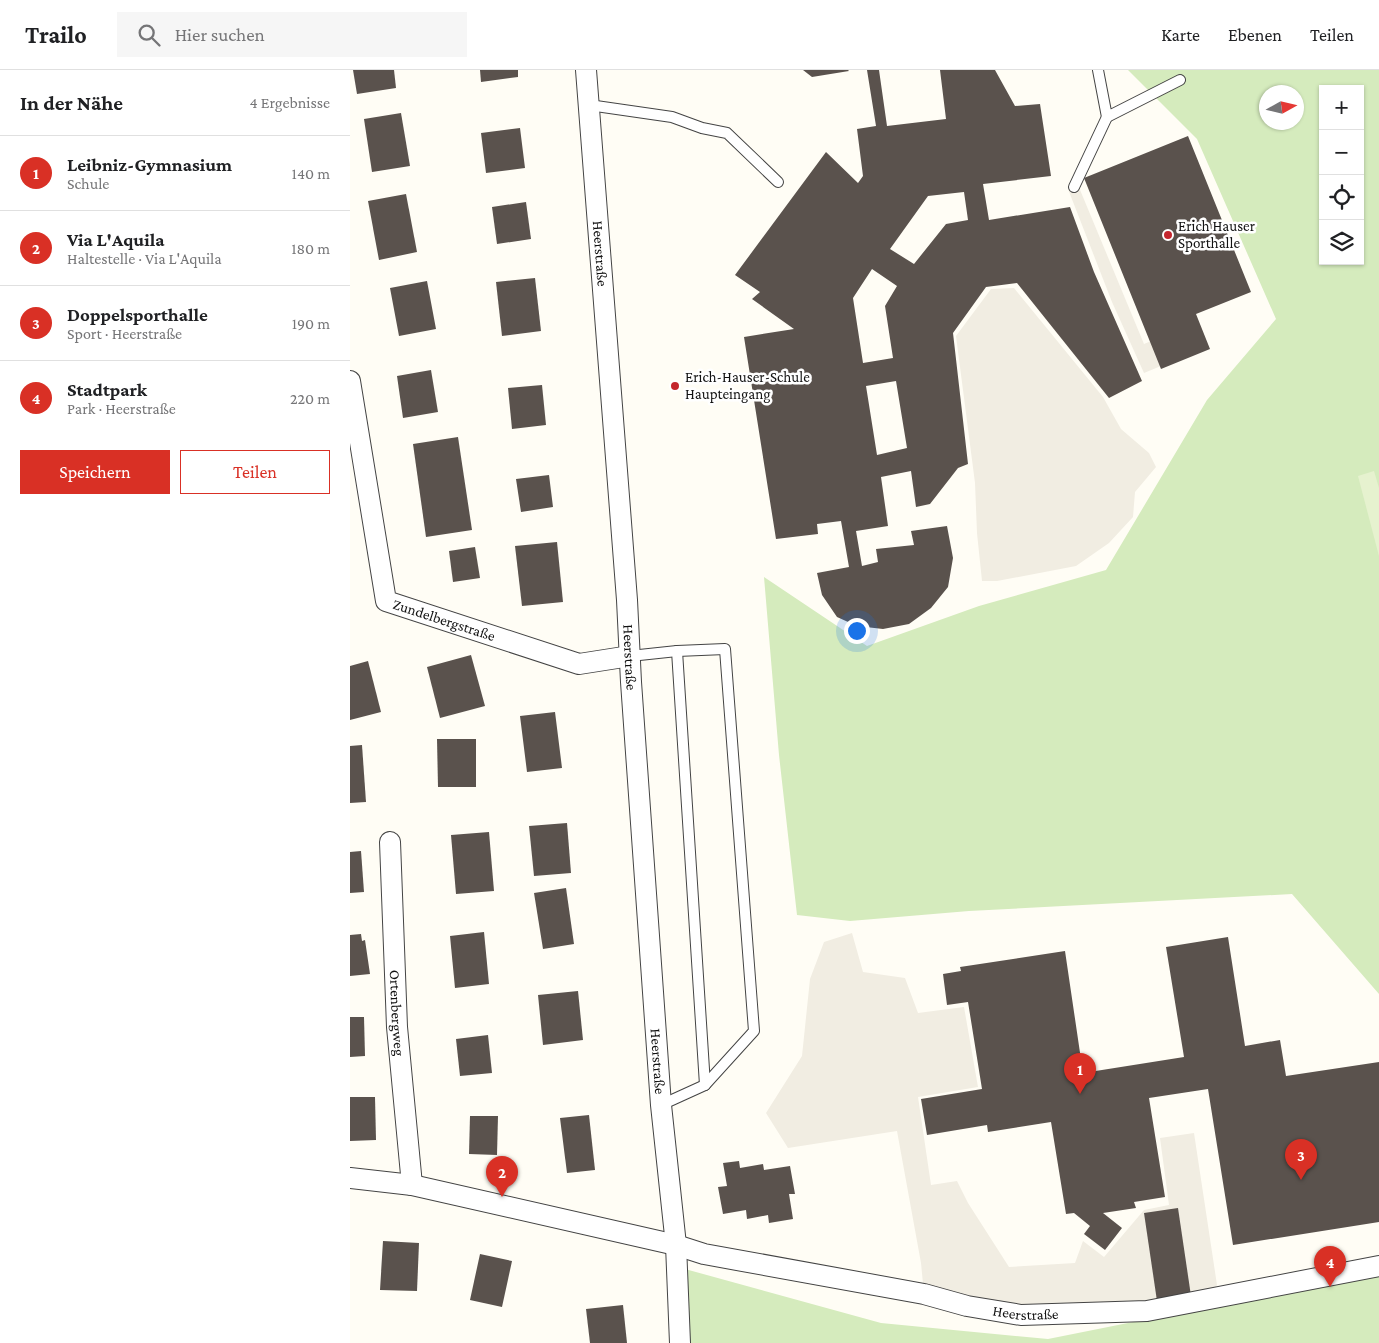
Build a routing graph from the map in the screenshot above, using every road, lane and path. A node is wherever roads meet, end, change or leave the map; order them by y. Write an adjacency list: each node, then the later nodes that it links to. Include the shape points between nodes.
1 (586, 70): 4 (street, Heerstraße)
2 (1098, 70): 5 (lane)
3 (1180, 80): 5 (lane)
4 (589, 105): 6 (lane, via 672,117 727,133); 10 (street, Heerstraße)
5 (1107, 117): 7 (lane)
6 (778, 182)
7 (1074, 187)
8 (350, 381): 10 (street, Zundelbergstraße, via 386,600 579,664)
9 (677, 651): 10 (lane); 12 (lane); 12 (lane, via 725,649 754,1031)
10 (630, 656): 13 (street, Heerstraße)
11 (390, 842): 15 (street, Ortenbergweg, via 397,1028)
12 (705, 1086): 13 (lane)
13 (661, 1105): 16 (street, Heerstraße)
14 (350, 1178): 15 (street)
15 (412, 1185): 16 (street)
16 (676, 1245): 17 (street, Heerstraße, via 704,1254 1021,1315 1146,1311); 18 (street, Heerstraße)
17 (1379, 1266)
18 (680, 1343)

